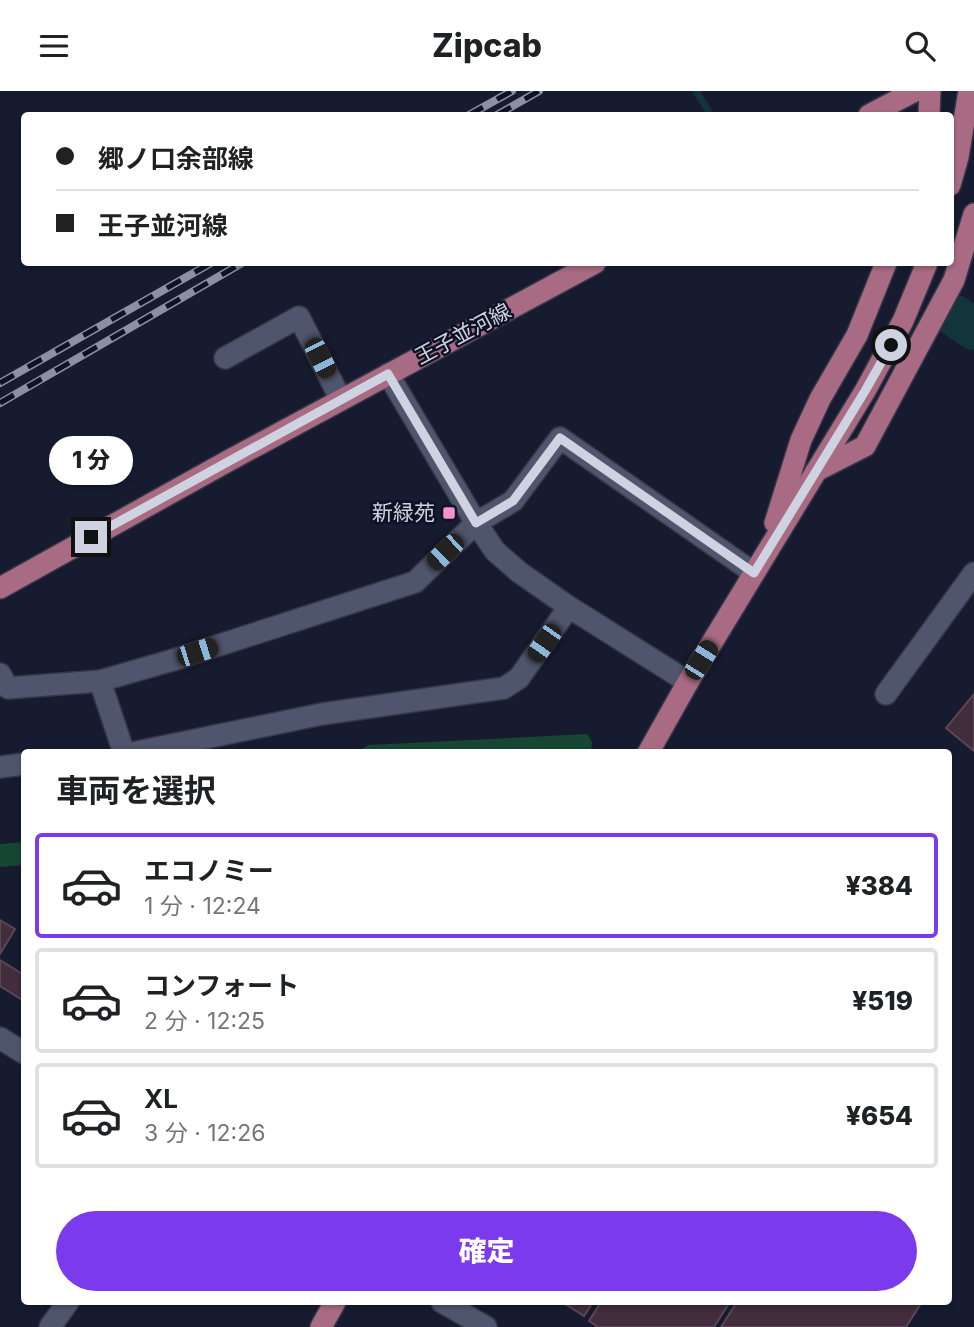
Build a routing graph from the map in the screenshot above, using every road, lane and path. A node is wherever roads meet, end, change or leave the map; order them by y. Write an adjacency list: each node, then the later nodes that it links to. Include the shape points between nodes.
1 (915, 91): 4 (main road)
2 (930, 91): 5 (main road)
3 (969, 95): 6 (main road)
4 (875, 112)
5 (929, 112)
6 (954, 171)
7 (974, 214): 14 (main road, via 954,280 865,446)
8 (589, 266): 12 (main road, 王子並河線)
9 (885, 266): 16 (main road, via 857,335 801,440)
10 (926, 266): 14 (main road, via 903,321)
11 (225, 358): 13 (street, via 299,317)
12 (388, 374): 13 (main road, 王子並河線); 15 (street)
13 (341, 400): 19 (main road, 王子並河線)
14 (814, 472): 16 (main road)
15 (476, 523): 17 (street, via 513,501 560,438); 20 (street, via 495,551); 22 (street, via 415,582)
16 (765, 555): 17 (main road)
17 (754, 573): 23 (main road)
18 (974, 573): 24 (street)
19 (0, 588)
20 (569, 607): 23 (street); 26 (street, via 519,678 505,688 322,714)
21 (0, 674): 22 (street, via 8,688)
22 (100, 681): 25 (street)
23 (688, 682): 27 (main road)
24 (886, 694)
25 (123, 749)
26 (151, 749)
27 (650, 749)
28 (21, 764): 29 (street)
29 (0, 767)
30 (0, 1038): 31 (street)
31 (21, 1051)
32 (66, 1305): 35 (street)
33 (333, 1305): 36 (main road)
34 (447, 1305): 37 (street)
35 (50, 1327)
36 (321, 1327)
37 (486, 1327)

